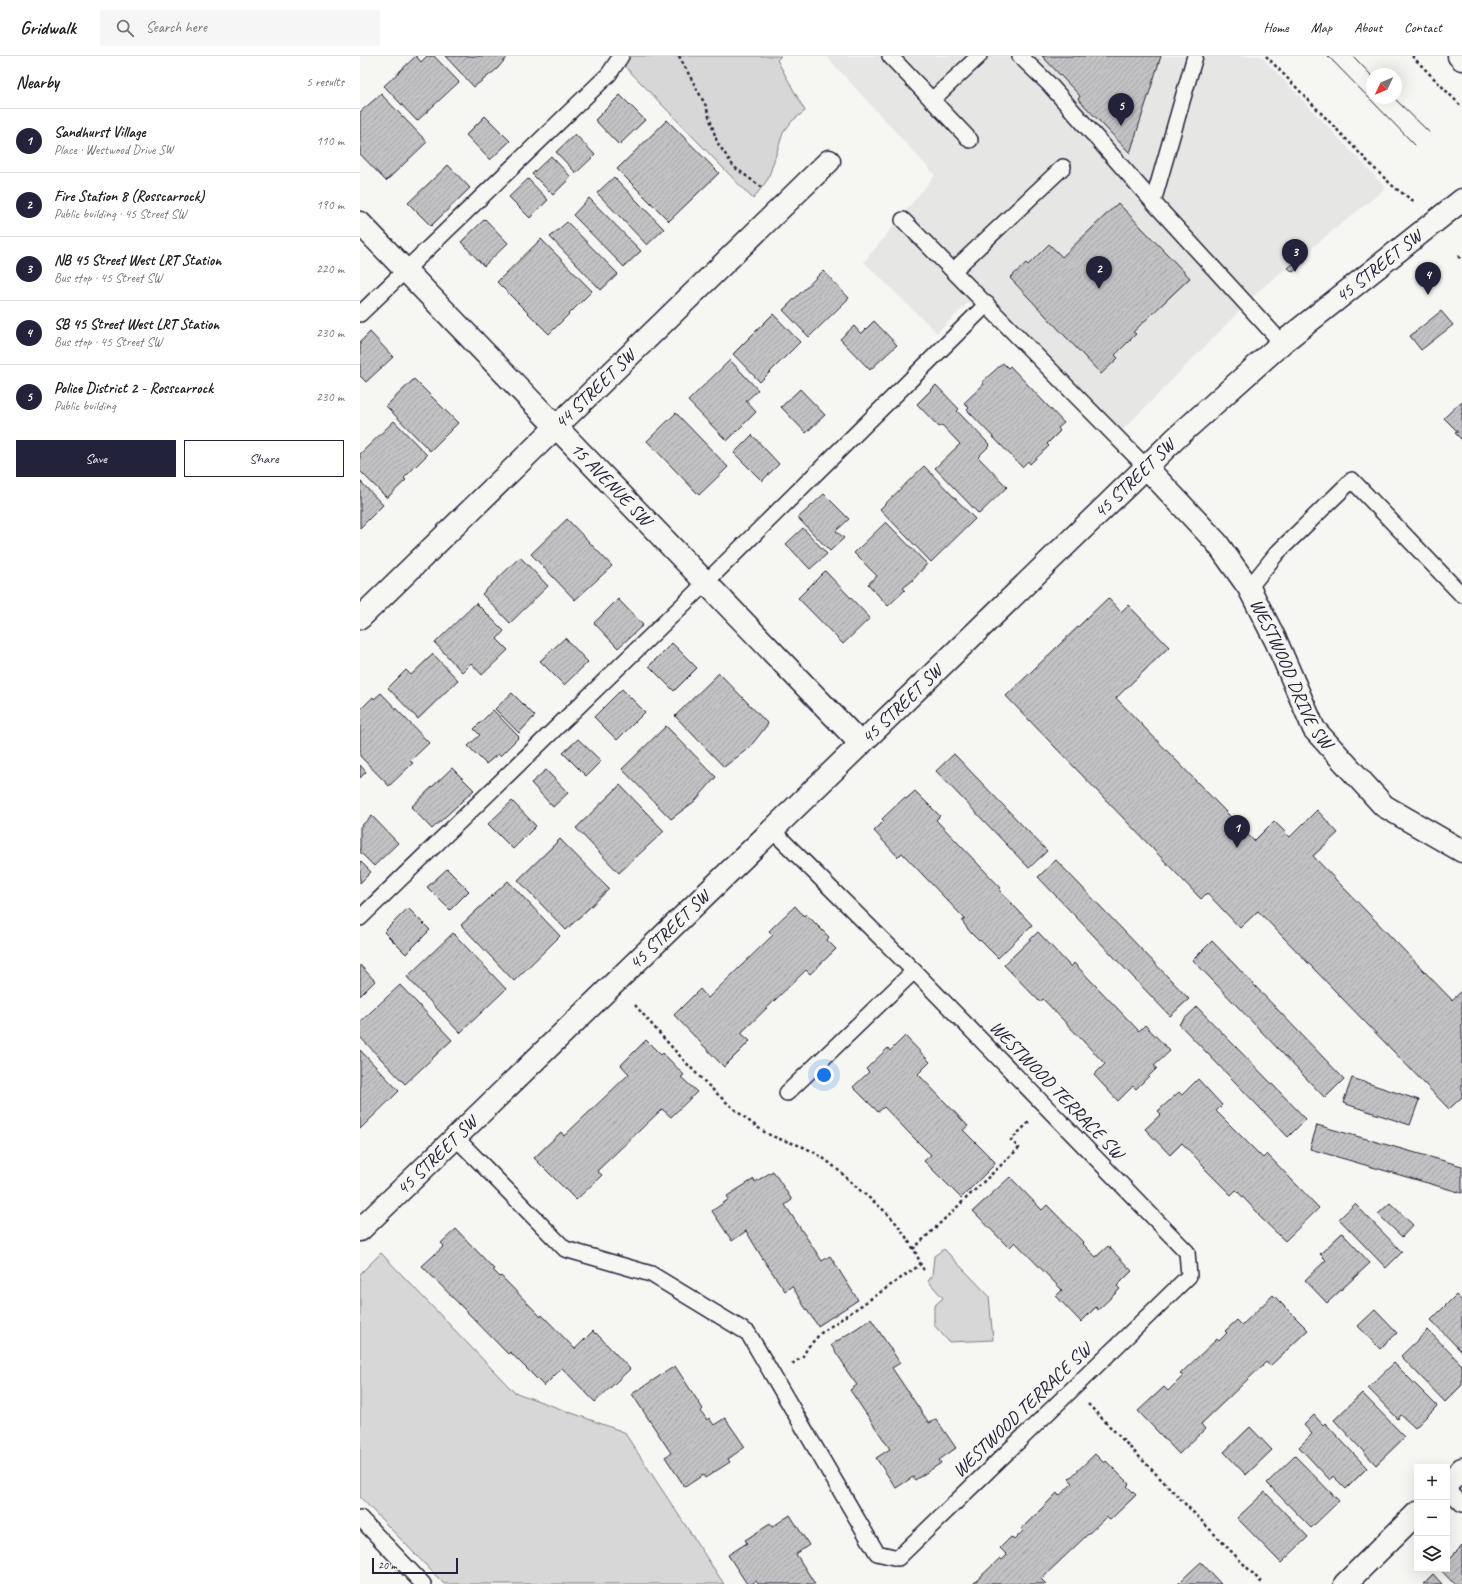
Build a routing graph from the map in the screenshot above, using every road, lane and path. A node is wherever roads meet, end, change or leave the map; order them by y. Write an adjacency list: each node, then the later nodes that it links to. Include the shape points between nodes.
1 (621, 56): 24 (lane, via 610,74)
2 (679, 56): 19 (path, via 706,106 717,142 734,167 763,189)
3 (890, 56): 11 (lane)
4 (979, 56): 11 (lane)
5 (1020, 56): 17 (lane, via 1049,84)
6 (1195, 56): 17 (lane)
7 (1266, 56): 18 (path, via 1375,169)
8 (1412, 56): 12 (path)
9 (1459, 56): 10 (street)
10 (1462, 59)
11 (932, 100): 13 (lane)
12 (1462, 107)
13 (970, 140)
14 (829, 161): 19 (street, 44 STREET SW)
15 (1063, 167): 25 (lane)
16 (1462, 200): 28 (street, 45 STREET SW)
17 (1153, 202): 28 (lane)
18 (1415, 202)
19 (780, 209): 29 (street, 44 STREET SW)
20 (903, 220): 25 (lane)
21 (360, 223): 24 (street, 15 AVENUE SW)
22 (1458, 256): 23 (path)
23 (1462, 260)
24 (406, 270): 27 (lane); 29 (street, 15 AVENUE SW)
25 (954, 270): 26 (lane)
26 (987, 304): 30 (lane); 31 (lane)
27 (360, 314)
28 (1282, 343): 30 (street, 45 STREET SW)
29 (557, 427): 31 (street, 15 AVENUE SW); 34 (street, 44 STREET SW)
30 (1146, 467): 32 (street, WESTWOOD DRIVE SW, via 1217,543); 35 (street, 45 STREET SW)
31 (706, 582): 35 (street, 15 AVENUE SW); 38 (lane)
32 (1249, 588): 33 (lane, via 1277,553 1352,480); 37 (street, WESTWOOD DRIVE SW, via 1276,641 1314,729 1384,806)
33 (1462, 595)
34 (360, 618)
35 (861, 744): 36 (street, 45 STREET SW)
36 (773, 831): 39 (lane, WESTWOOD TERRACE SW); 43 (street, 45 STREET SW)
37 (1462, 851)
38 (360, 918)
39 (914, 971): 41 (lane); 42 (lane, WESTWOOD TERRACE SW)
40 (635, 1005): 45 (path, via 674,1050 729,1104 761,1130 812,1151 842,1172 896,1223)
41 (787, 1093)
42 (1045, 1106): 45 (path, via 1011,1140 1019,1148); 49 (lane, WESTWOOD TERRACE SW, via 1187,1252 1189,1276)
43 (456, 1138): 44 (street, 45 STREET SW); 48 (lane, WESTWOOD TERRACE SW, via 565,1249 651,1274 748,1333)
44 (360, 1230)
45 (913, 1249): 46 (path)
46 (920, 1265): 47 (path); 48 (path, via 821,1333 803,1356)
47 (924, 1270)
48 (773, 1377): 49 (lane, WESTWOOD TERRACE SW, via 877,1553 898,1558)
49 (1073, 1388): 57 (path)
50 (1462, 1469): 51 (street)
51 (1450, 1481)
52 (1450, 1492): 53 (lane)
53 (1462, 1504)
54 (1414, 1516): 58 (street)
55 (363, 1528): 56 (lane)
56 (423, 1584)
57 (1263, 1584)
58 (1345, 1584)

